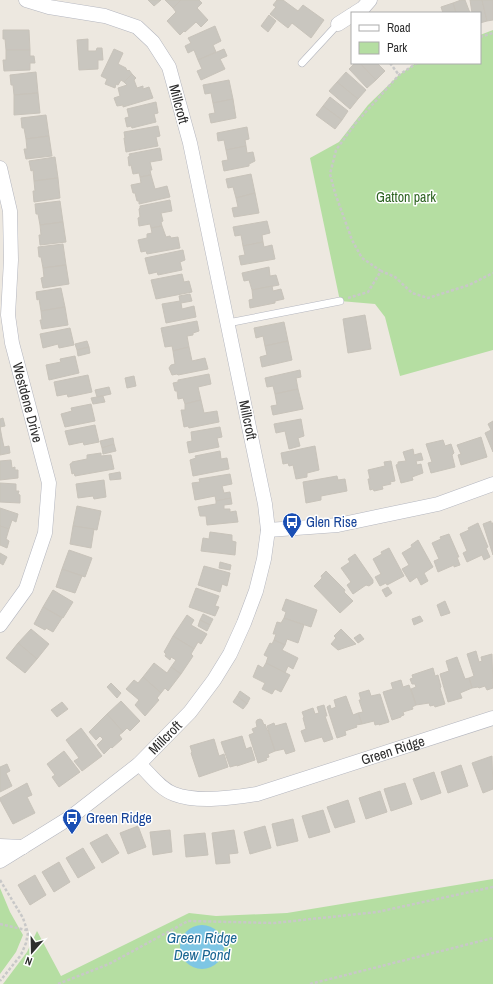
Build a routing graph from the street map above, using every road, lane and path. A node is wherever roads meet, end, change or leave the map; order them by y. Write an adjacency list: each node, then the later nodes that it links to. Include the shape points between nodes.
1 (26, 0): 16 (street, Millcroft, via 49,7 105,16 137,27 153,42 169,67 190,143)
2 (370, 0): 3 (street)
3 (356, 12)
4 (351, 16): 5 (street)
5 (338, 24): 8 (lane)
6 (493, 33): 7 (path)
7 (481, 37)
8 (302, 63)
9 (391, 64): 11 (path)
10 (416, 64): 11 (path)
11 (399, 75): 13 (path, via 355,124 336,150 330,174 352,240 362,258)
12 (0, 168): 19 (street, Westdene Drive, via 10,211 8,315 12,343 49,483 45,533 26,589)
13 (381, 271): 14 (path, via 395,278 412,293 428,298 469,285); 15 (path, via 368,292)
14 (493, 273)
15 (340, 301): 16 (lane)
16 (228, 324): 18 (street, Millcroft, via 265,504)
17 (493, 484): 18 (street, via 438,504 338,525)
18 (268, 530): 21 (street, Millcroft, via 256,591 230,654 190,712)
19 (0, 625)
20 (493, 718): 21 (street, Green Ridge, via 257,794 218,799 174,794 162,787)
21 (139, 764): 23 (street, Millcroft, via 71,817)
22 (0, 846): 23 (street)
23 (23, 847): 24 (street, Millcroft)
24 (0, 861)
25 (0, 880): 28 (path, via 23,918)
26 (493, 886): 31 (path, via 377,912 274,923 188,921 109,964)
27 (0, 924): 28 (path)
28 (27, 930): 30 (path, via 26,943 20,955)
29 (493, 938): 32 (path)
30 (0, 981)
31 (58, 984)
32 (310, 984)

